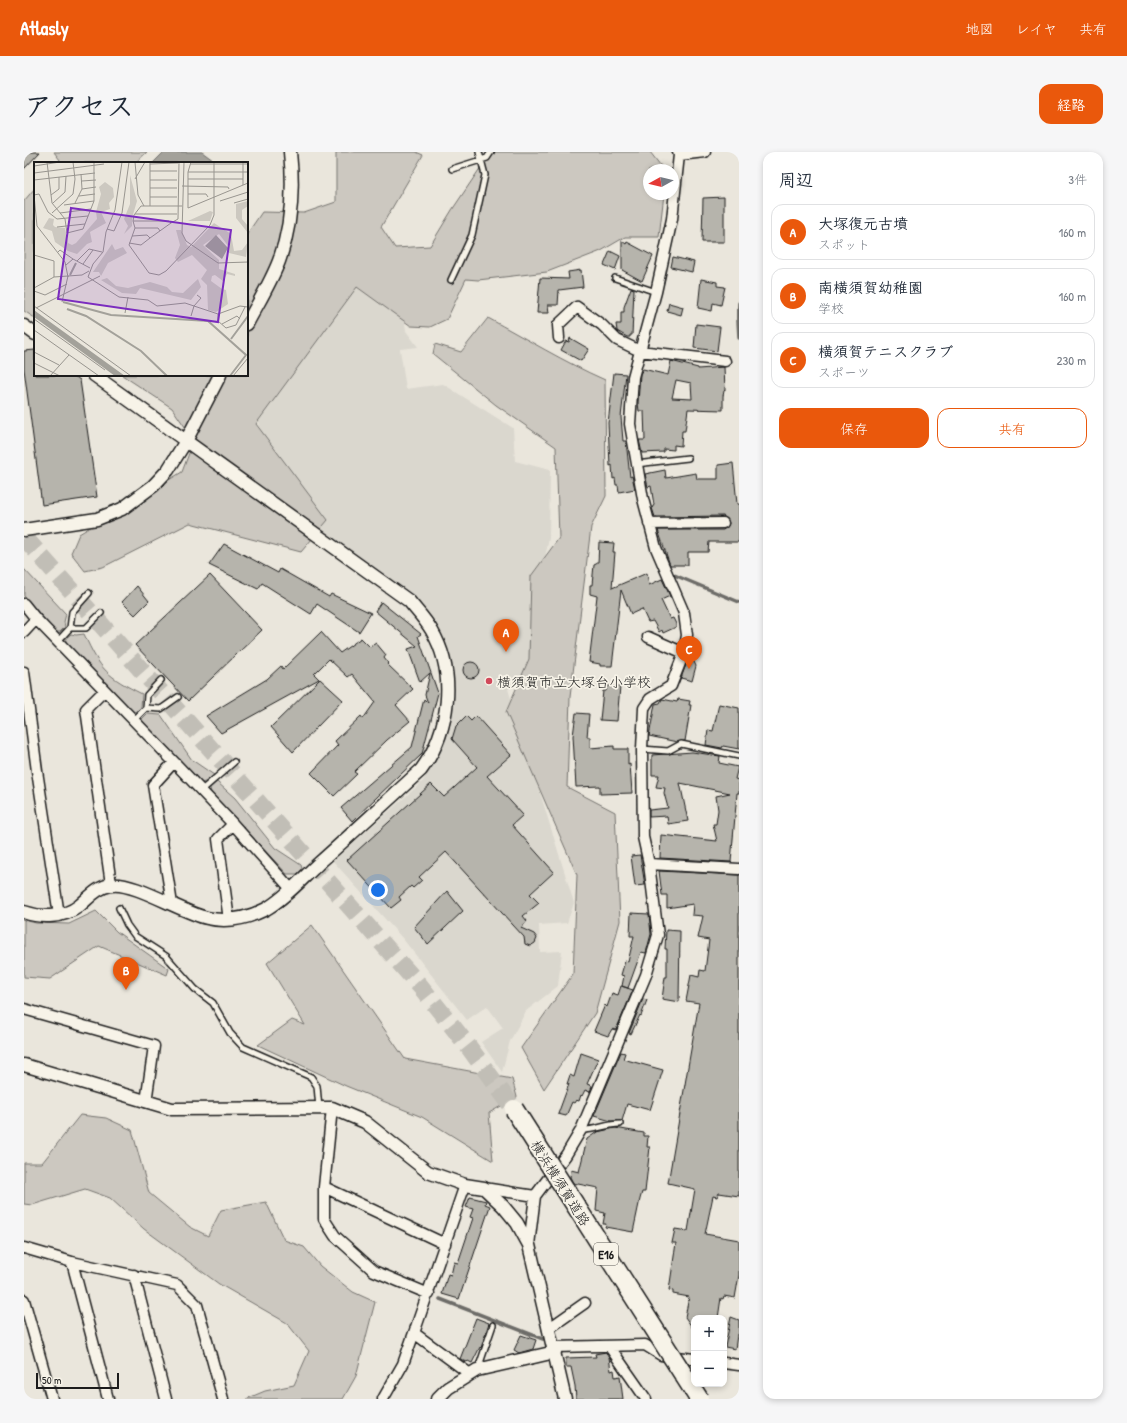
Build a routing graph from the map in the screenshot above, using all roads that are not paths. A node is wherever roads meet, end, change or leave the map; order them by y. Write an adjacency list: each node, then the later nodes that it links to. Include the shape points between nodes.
1 (290, 152): 11 (street, via 293,178 292,211 286,237 279,262)
2 (480, 152): 6 (lane)
3 (491, 152): 6 (lane, via 487,158)
4 (705, 152): 5 (street)
5 (679, 154): 10 (street, via 672,219)
6 (480, 158): 7 (lane); 9 (lane, via 485,175 472,234)
7 (452, 169)
8 (615, 278): 10 (lane)
9 (451, 280)
10 (656, 292): 15 (street)
11 (248, 322)
12 (24, 326): 13 (street)
13 (34, 333)
14 (559, 338): 15 (street, via 558,324 576,307 602,325 617,340)
15 (640, 352): 16 (street); 21 (street, via 633,377 630,424)
16 (725, 361)
17 (95, 376): 19 (street)
18 (219, 376): 19 (street)
19 (186, 442): 24 (street, via 158,481 122,509 97,519); 49 (street, via 410,601 432,630 443,656 447,707 432,756 421,770)
20 (688, 458): 21 (lane)
21 (636, 464): 23 (street)
22 (723, 523): 23 (street)
23 (649, 524): 33 (street, via 656,548 684,613 687,635)
24 (24, 530)
25 (89, 594): 29 (lane, via 72,612)
26 (24, 604): 28 (street)
27 (101, 613): 29 (lane, via 86,628)
28 (36, 619): 30 (street); 32 (street)
29 (70, 628): 32 (lane)
30 (24, 632)
31 (648, 637): 33 (street)
32 (58, 641): 36 (street)
33 (684, 653): 40 (street, via 671,686 650,699 644,708)
34 (24, 672): 53 (street)
35 (161, 680): 38 (lane, via 147,695)
36 (104, 691): 39 (street); 48 (street, via 86,709)
37 (178, 698): 38 (lane, via 161,709)
38 (146, 708): 39 (lane)
39 (134, 720): 42 (street)
40 (642, 749): 41 (lane, via 668,751 681,744); 46 (street, via 643,837)
41 (739, 756)
42 (174, 762): 44 (street); 50 (street, via 153,785)
43 (234, 762): 44 (lane)
44 (202, 790): 45 (street)
45 (233, 824): 49 (street); 54 (street, via 218,839)
46 (649, 864): 47 (street); 61 (street, via 658,935 646,975)
47 (739, 869)
48 (112, 884): 50 (street, via 130,887); 53 (street, via 94,892 78,907)
49 (292, 889): 54 (street, via 267,908 245,918)
50 (172, 904): 54 (street, via 208,918)
51 (119, 908): 58 (lane, via 135,936 166,956 195,988 213,1003 230,1033 243,1047 311,1077 317,1086)
52 (24, 912): 53 (street, via 37,916)
53 (59, 914)
54 (229, 920)
55 (24, 1009): 57 (street, via 154,1046)
56 (24, 1065): 57 (street)
57 (146, 1102): 58 (street, via 172,1109)
58 (319, 1108): 59 (street)
59 (332, 1108): 62 (street, via 365,1122 428,1172); 63 (street)
60 (620, 1124): 61 (lane, via 606,1124 589,1131)
61 (582, 1130): 65 (street)
62 (465, 1185): 64 (street); 66 (street)
63 (324, 1187): 66 (street); 71 (street, via 324,1219 335,1236 374,1271)
64 (484, 1188): 65 (street); 67 (street, via 517,1223)
65 (535, 1196): 67 (street)
66 (445, 1244): 71 (street)
67 (529, 1245): 75 (street)
68 (24, 1248): 69 (street)
69 (72, 1262): 70 (street); 84 (street)
70 (134, 1275): 85 (street); 86 (street, via 177,1286 197,1305)
71 (429, 1294): 76 (street)
72 (24, 1300): 83 (street)
73 (585, 1303): 75 (street)
74 (493, 1325): 82 (lane)
75 (548, 1329): 78 (street)
76 (414, 1333): 82 (street); 87 (street, via 403,1364)
77 (609, 1346): 78 (street); 79 (street, via 645,1345 661,1355); 90 (street)
78 (554, 1350): 82 (street); 89 (street)
79 (691, 1359)
80 (727, 1363): 81 (street)
81 (739, 1365)
82 (474, 1372): 88 (street, via 448,1388)
83 (52, 1399)
84 (108, 1399)
85 (166, 1399)
86 (222, 1399)
87 (383, 1399)
88 (436, 1399)
89 (565, 1399)
90 (646, 1399)
91 (691, 1399): 92 (highway, 横浜横須賀道路 / E16, bridge, via 510,1110)
92 (699, 1399)

